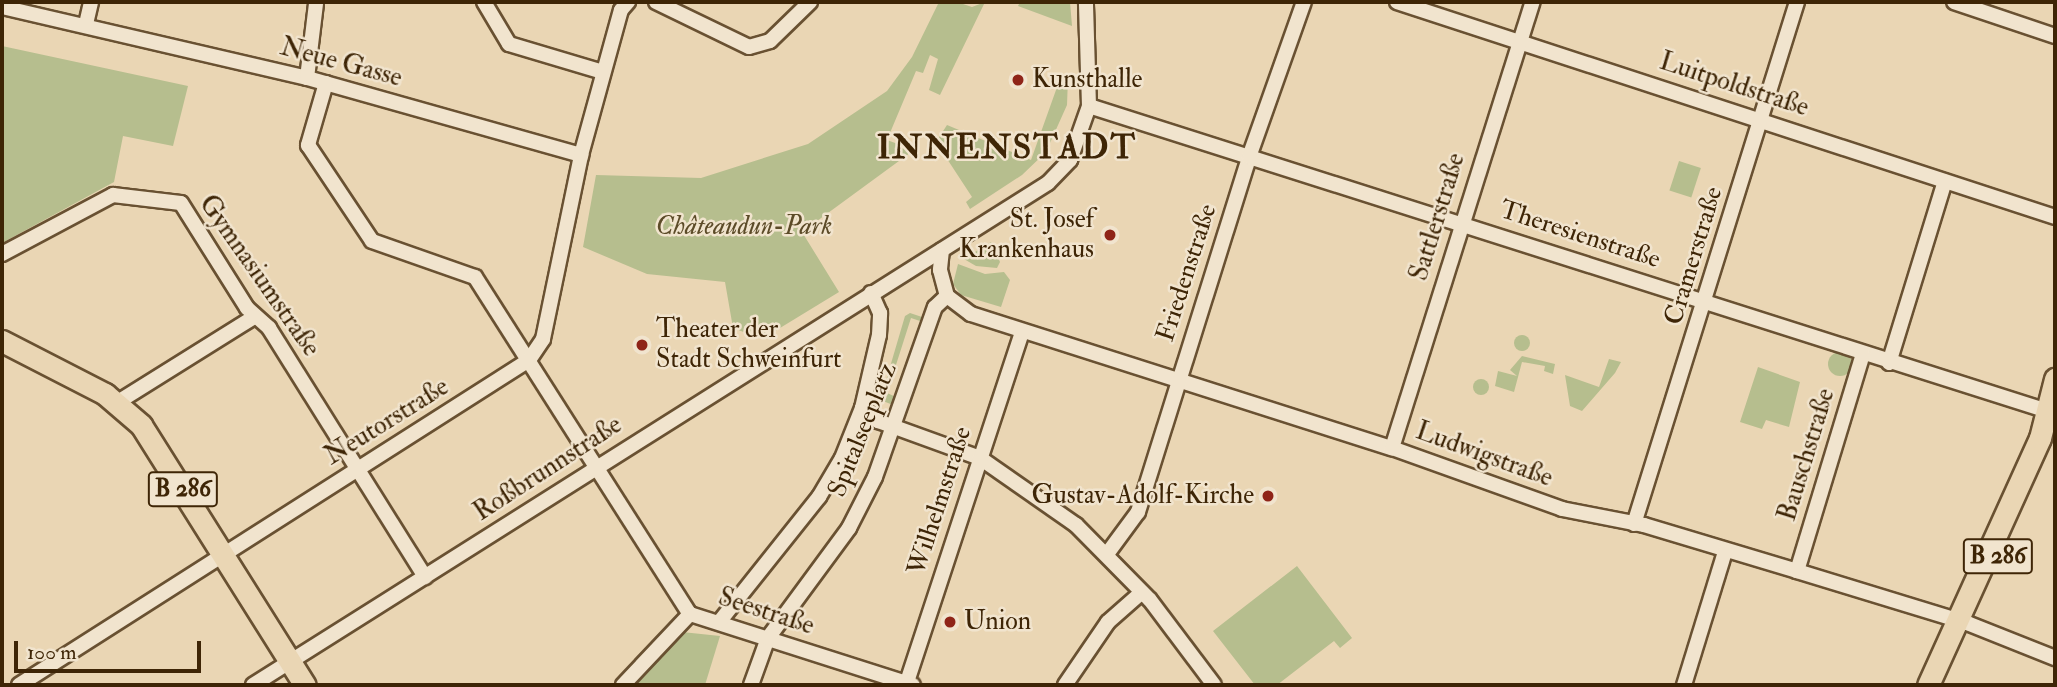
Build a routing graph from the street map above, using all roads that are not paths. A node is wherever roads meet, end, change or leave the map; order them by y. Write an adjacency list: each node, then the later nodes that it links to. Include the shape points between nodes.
1 (91, 2): 14 (street)
2 (484, 2): 17 (street, via 509,44)
3 (628, 2): 17 (street, Neutorstraße)
4 (656, 2): 5 (street, via 749,47 770,41)
5 (810, 2)
6 (1086, 2): 20 (street, Roßbrunnstraße)
7 (1304, 2): 23 (street, Friedenstraße)
8 (1397, 2): 16 (street, Luitpoldstraße)
9 (1534, 2): 16 (street, Sattlerstraße)
10 (1797, 2): 21 (street, Cramerstraße)
11 (1954, 2): 15 (street)
12 (316, 4): 18 (street)
13 (2, 7): 14 (street, Neue Gasse)
14 (86, 24): 18 (street, Neue Gasse)
15 (2055, 36)
16 (1520, 42): 21 (street, Luitpoldstraße); 26 (street, Sattlerstraße)
17 (603, 72): 22 (street, Neutorstraße)
18 (307, 78): 19 (street, Neue Gasse)
19 (326, 83): 22 (street, Neue Gasse); 36 (street, Seestraße, via 307,145 372,241 475,277)
20 (1088, 106): 23 (street, Theresienstraße); 27 (street, Roßbrunnstraße, via 1070,160 1056,176)
21 (1761, 120): 24 (street, Luitpoldstraße); 31 (street, Cramerstraße)
22 (581, 155): 36 (street, Neutorstraße, via 543,339)
23 (1249, 157): 26 (street, Theresienstraße); 39 (street, Friedenstraße)
24 (1945, 181): 25 (street, Luitpoldstraße); 37 (street)
25 (2055, 217)
26 (1461, 222): 31 (street, Theresienstraße); 44 (street, Sattlerstraße)
27 (942, 250): 29 (street, Roßbrunnstraße); 30 (street, via 940,270)
28 (2, 254): 32 (street, Gymnasiumstraße, via 113,195 181,203)
29 (871, 293): 41 (street, Spitalseeplatz, via 881,321); 46 (street, Roßbrunnstraße)
30 (947, 296): 33 (street, Ludwigstraße, via 964,312); 43 (street, Spitalseeplatz, via 935,307)
31 (1707, 301): 35 (street, Theresienstraße); 48 (street, Cramerstraße)
32 (254, 317): 40 (street); 47 (street, Gymnasiumstraße, via 269,328)
33 (1022, 332): 39 (street, Ludwigstraße); 45 (street, Wilhelmstraße)
34 (2, 341): 40 (main road, B 286)
35 (1863, 354): 37 (street, Theresienstraße); 52 (street, Bauschstraße)
36 (529, 360): 46 (street, Seestraße); 47 (street, Neutorstraße)
37 (1889, 363): 42 (street, Theresienstraße)
38 (2055, 379): 42 (main road, B 286)
39 (1178, 382): 44 (street, Ludwigstraße); 51 (street, Friedenstraße, via 1138,512)
40 (118, 402): 50 (main road, B 286, via 149,436)
41 (862, 408): 43 (street, via 872,418); 56 (street, Spitalseeplatz, via 842,458 818,497)
42 (2053, 417): 57 (main road, B 286)
43 (894, 426): 45 (street); 58 (street, Spitalseeplatz, via 849,528)
44 (1392, 448): 48 (street, Ludwigstraße, via 1562,509)
45 (980, 458): 51 (street, via 1053,506); 66 (street, Wilhelmstraße)
46 (595, 467): 53 (street, Roßbrunnstraße); 55 (street, Seestraße)
47 (357, 470): 50 (street, Neutorstraße); 53 (street, Gymnasiumstraße)
48 (1634, 524): 49 (street, Ludwigstraße)
49 (1726, 552): 52 (street, Ludwigstraße); 69 (street)
50 (224, 554): 60 (main road, B 286); 61 (street, Neutorstraße)
51 (1107, 554): 54 (street)
52 (1797, 571): 57 (street, Ludwigstraße)
53 (425, 577): 60 (street, Roßbrunnstraße)
54 (1142, 592): 67 (street, via 1108,622); 68 (street)
55 (690, 614): 56 (street, Seestraße); 64 (street)
56 (720, 621): 58 (street, Seestraße)
57 (1962, 622): 59 (street, Ludwigstraße); 70 (main road, B 286); 71 (main road, B 286)
58 (768, 638): 65 (street, Spitalseeplatz); 66 (street, Seestraße)
59 (2055, 657)
60 (290, 662): 62 (street, Roßbrunnstraße); 63 (main road, B 286)
61 (19, 685)
62 (253, 685)
63 (305, 685)
64 (623, 685)
65 (751, 685)
66 (908, 685)
67 (1065, 685)
68 (1214, 685)
69 (1684, 685)
70 (1928, 685)
71 (1938, 685)

